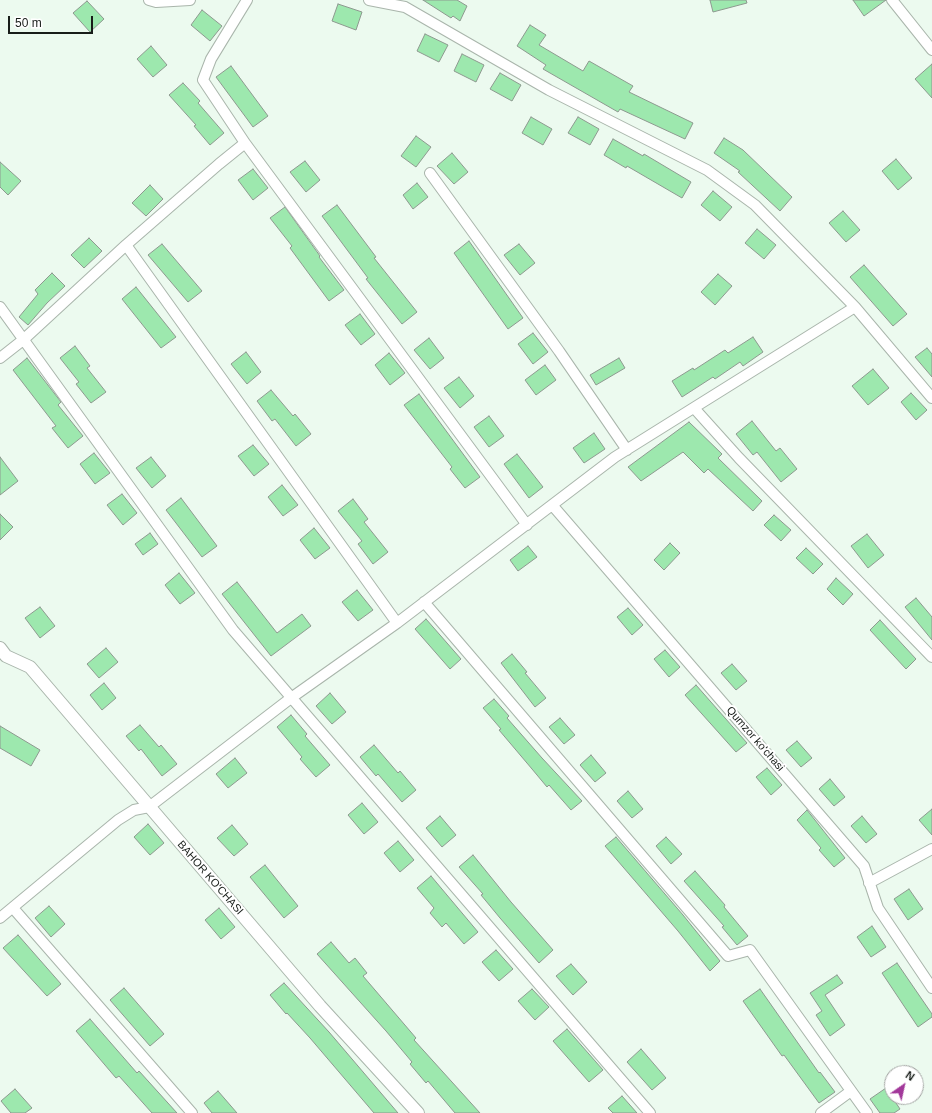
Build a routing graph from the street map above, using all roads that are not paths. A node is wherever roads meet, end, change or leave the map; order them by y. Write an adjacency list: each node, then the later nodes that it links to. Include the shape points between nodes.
1 (149, 0): 2 (street)
2 (190, 0)
3 (247, 0): 7 (street, via 211,59 203,80)
4 (369, 0): 10 (street, via 405,7 549,90 707,170 755,205)
5 (892, 0): 6 (street)
6 (932, 50)
7 (245, 143): 9 (street); 18 (street)
8 (430, 173): 16 (street)
9 (126, 245): 12 (street); 20 (street)
10 (855, 307): 14 (street); 15 (street)
11 (0, 308): 12 (street)
12 (23, 340): 13 (street); 23 (street, via 233,630)
13 (0, 358)
14 (932, 398)
15 (694, 408): 16 (street); 22 (street, via 739,458)
16 (627, 450): 17 (street)
17 (553, 506): 18 (street); 26 (street, Qumzor ko'chasi, via 864,866)
18 (527, 524): 19 (street)
19 (424, 602): 20 (street); 30 (street, via 728,956 750,950)
20 (397, 623): 23 (street)
21 (0, 648): 24 (street, BAHOR KO'CHASI, via 6,656 30,667)
22 (932, 657)
23 (291, 698): 24 (street); 33 (street)
24 (149, 808): 27 (street, via 134,810 118,820); 32 (street, BAHOR KO'CHASI, via 320,1006)
25 (932, 849): 26 (street)
26 (870, 883): 29 (street, Qumzor ko'chasi, via 878,908)
27 (12, 908): 28 (street); 31 (street)
28 (0, 918)
29 (932, 988)
30 (851, 1091): 34 (street); 35 (street)
31 (192, 1113)
32 (418, 1113)
33 (650, 1113)
34 (821, 1113)
35 (866, 1113)

